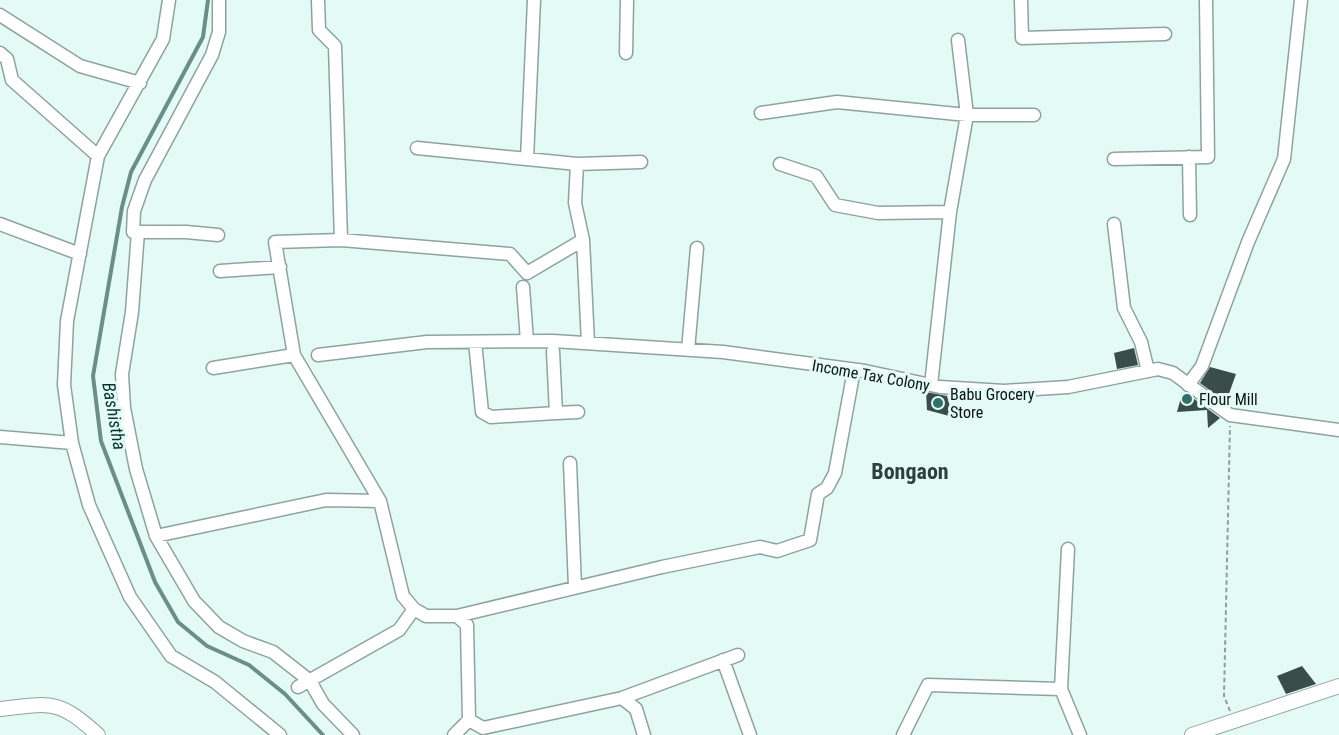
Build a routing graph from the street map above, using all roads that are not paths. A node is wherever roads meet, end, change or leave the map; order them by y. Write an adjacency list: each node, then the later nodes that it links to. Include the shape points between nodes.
1 (169, 0): 14 (street, via 164,39)
2 (219, 0): 30 (street, via 219,32 212,55 145,180 134,212 133,232)
3 (318, 0): 32 (street, via 319,30 335,46)
4 (534, 0): 21 (street)
5 (627, 0): 13 (street)
6 (1021, 0): 10 (street, via 1022,38)
7 (1206, 0): 20 (street, via 1208,157)
8 (1301, 0): 50 (street, via 1284,159 1202,366)
9 (0, 15): 14 (street, via 80,66)
10 (1165, 34)
11 (958, 40): 16 (street)
12 (0, 53): 19 (street, via 6,59 12,80)
13 (626, 53)
14 (140, 83): 19 (street)
15 (761, 113): 16 (street, via 837,102)
16 (967, 115): 17 (street); 26 (street)
17 (1034, 115)
18 (417, 148): 21 (street)
19 (98, 156): 35 (street)
20 (1189, 158): 22 (street); 27 (street)
21 (527, 159): 24 (street)
22 (1113, 159)
23 (641, 162): 24 (street)
24 (577, 164): 33 (street, via 575,203)
25 (780, 164): 26 (street, via 816,177 836,205 878,213)
26 (950, 212): 49 (street)
27 (1190, 215)
28 (1114, 224): 48 (street, via 1124,309 1141,342)
29 (0, 225): 35 (street)
30 (138, 232): 31 (street); 58 (street, via 122,374 124,408 136,469)
31 (218, 235)
32 (341, 240): 33 (street, via 510,254 527,273); 36 (street, via 275,242)
33 (583, 240): 41 (street)
34 (697, 248): 42 (street)
35 (80, 255): 55 (street, via 68,321 64,386)
36 (280, 267): 37 (street); 44 (street)
37 (220, 271)
38 (523, 288): 39 (street)
39 (527, 341): 40 (street, Income Tax Colony); 41 (street, Income Tax Colony)
40 (475, 342): 45 (street, Income Tax Colony, via 427,342); 51 (street, via 482,412 491,417)
41 (588, 343): 42 (street, Income Tax Colony)
42 (688, 350): 47 (street, Income Tax Colony)
43 (553, 351): 51 (street)
44 (294, 355): 46 (street); 57 (street)
45 (318, 355)
46 (213, 368)
47 (854, 370): 49 (street, Income Tax Colony); 60 (street, via 835,473 818,494 810,540 777,551 760,547)
48 (1148, 371): 49 (street, Income Tax Colony, via 1068,387 1004,391); 50 (street, Income Tax Colony, via 1173,373)
49 (931, 385)
50 (1188, 385): 53 (street, Income Tax Colony, via 1230,415)
51 (556, 412): 52 (street)
52 (578, 412)
53 (1339, 430)
54 (0, 437): 55 (street)
55 (72, 443): 72 (street, via 89,505 130,597 171,656 215,682)
56 (570, 463): 60 (street)
57 (380, 501): 58 (street, via 326,500); 61 (street, via 403,596)
58 (156, 536): 65 (street, via 194,601 219,627 273,652)
59 (1068, 549): 67 (street)
60 (575, 587): 62 (street)
61 (414, 609): 62 (street, via 426,616); 65 (street, via 399,630)
62 (457, 616): 70 (street, via 467,625)
63 (738, 655): 64 (street)
64 (723, 660): 68 (street); 76 (street)
65 (304, 684): 73 (street)
66 (1339, 686): 79 (street)
67 (1061, 689): 77 (street, via 928,685); 78 (street)
68 (622, 698): 70 (street, via 483,728); 75 (street, via 636,709)
69 (0, 709): 71 (street, via 51,704 77,716)
70 (469, 720): 74 (street)
71 (98, 735)
72 (280, 735)
73 (352, 735)
74 (454, 735)
75 (644, 735)
76 (750, 735)
77 (903, 735)
78 (1080, 735)
79 (1192, 735)

